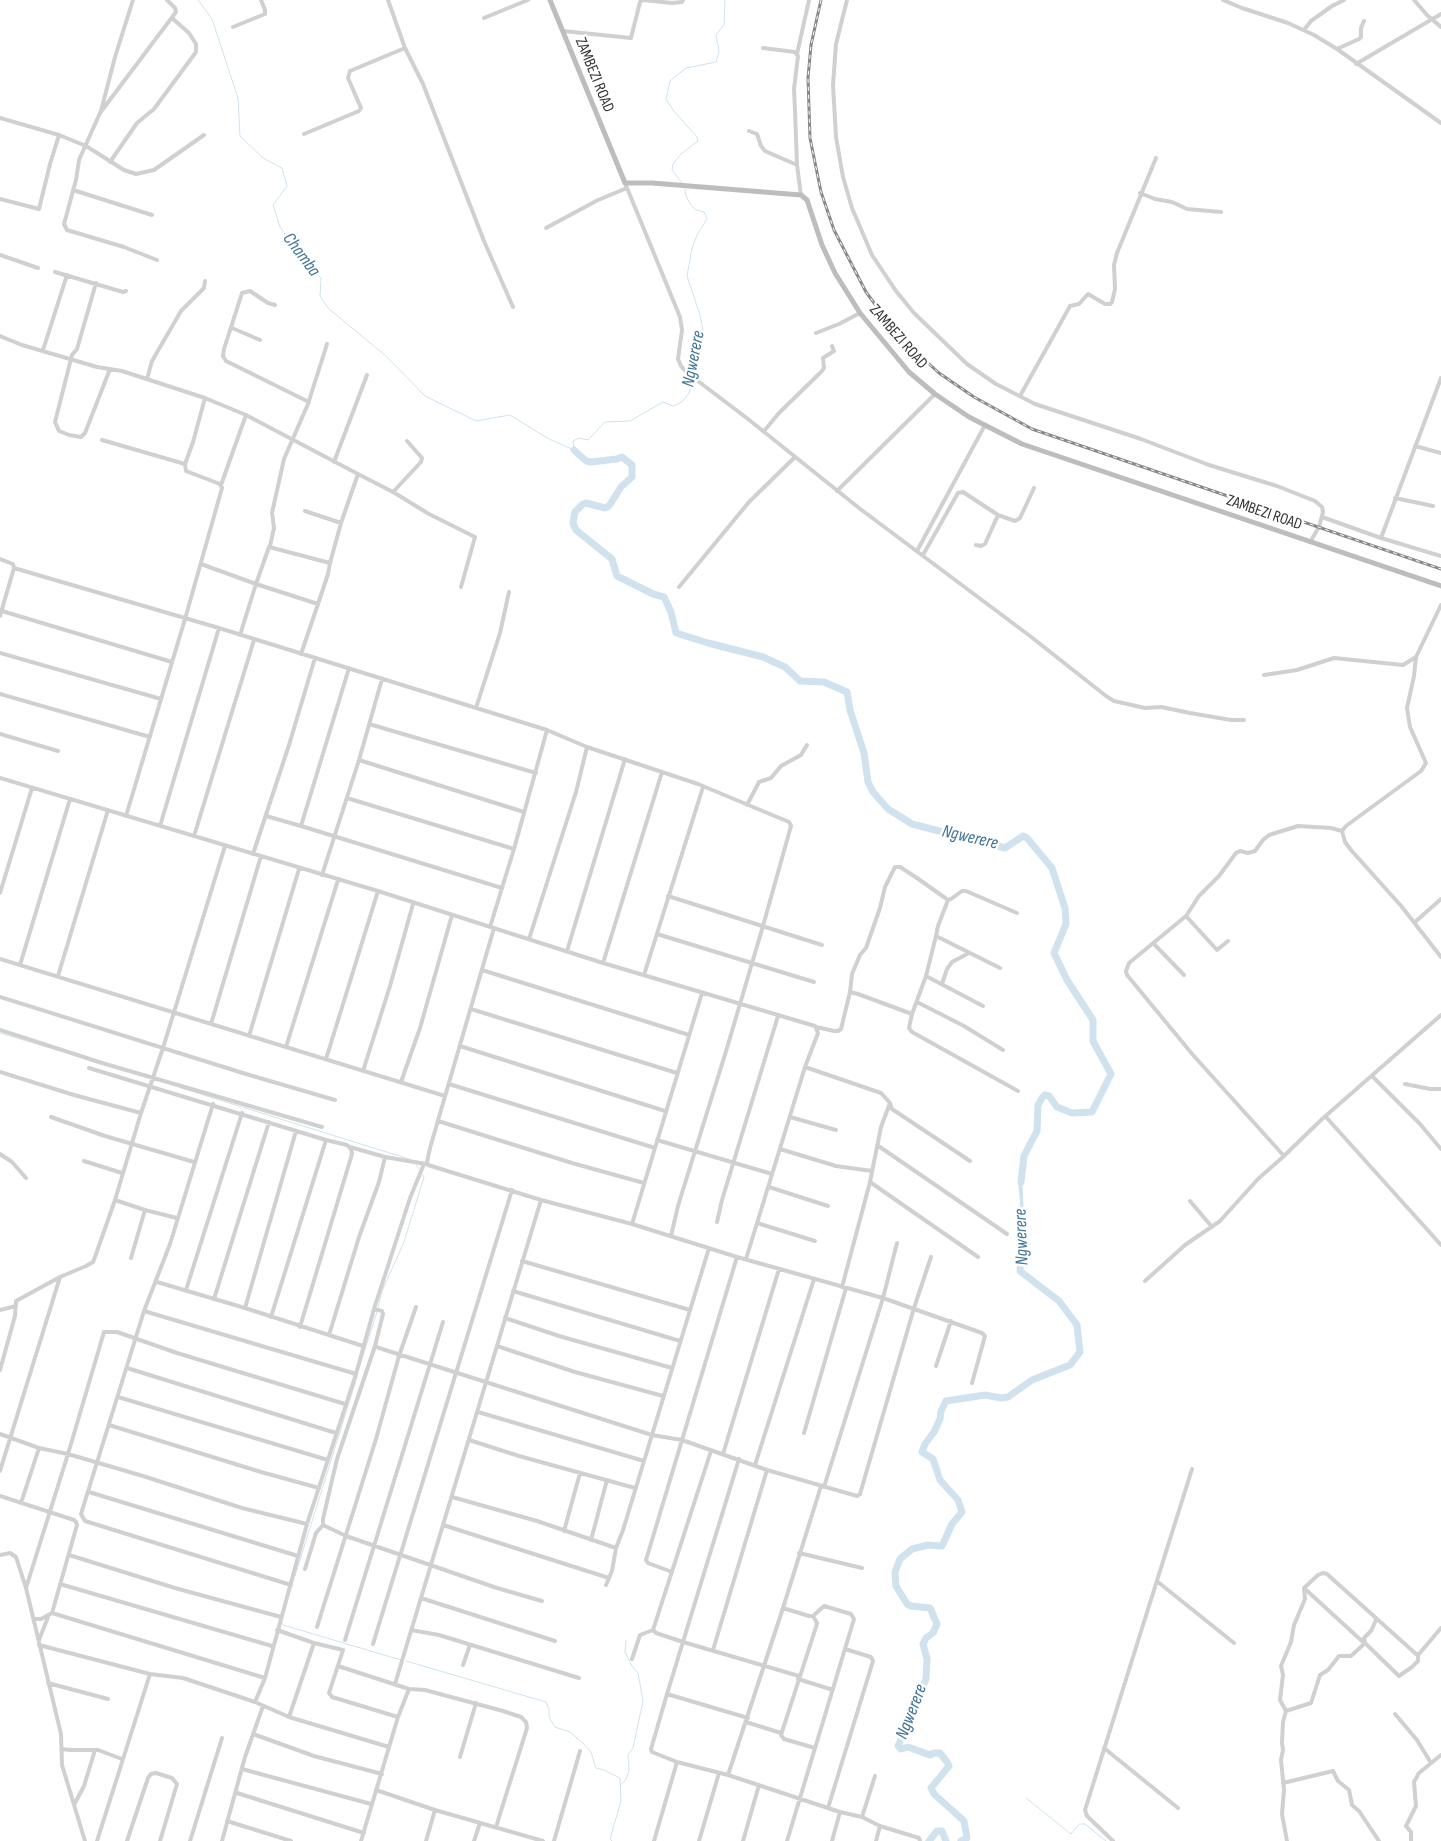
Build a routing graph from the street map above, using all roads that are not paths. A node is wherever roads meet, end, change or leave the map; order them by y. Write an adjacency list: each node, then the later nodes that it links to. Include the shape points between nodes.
1 (132, 0): 27 (street)
2 (167, 0): 14 (street, via 176,10)
3 (261, 0): 18 (street, via 265,14)
4 (388, 0): 22 (street)
5 (528, 0): 15 (street)
6 (550, 0): 21 (main road, ZAMBEZI ROAD)
7 (683, 0): 21 (street, via 640,2 631,38)
8 (809, 0): 25 (street)
9 (847, 0): 70 (street, via 836,44 834,110 843,177 864,239 896,291 932,332 966,364)
10 (1223, 0): 20 (street)
11 (1344, 0): 20 (street, via 1311,21)
12 (1414, 0): 16 (street)
13 (1441, 14): 16 (street)
14 (172, 18): 27 (street); 36 (street, via 189,33 196,44 196,52 154,109 137,123)
15 (484, 18)
16 (1432, 18): 19 (street); 26 (street)
17 (1364, 21): 24 (street, via 1361,37)
18 (233, 27)
19 (1441, 27)
20 (1304, 30): 24 (street)
21 (563, 31): 38 (main road, ZAMBEZI ROAD)
22 (405, 48): 31 (street, via 350,71 348,78 359,111); 55 (street, via 423,84)
23 (763, 48): 25 (street)
24 (1337, 49): 26 (street)
25 (797, 54): 37 (street, via 794,89)
26 (1356, 64): 29 (street)
27 (100, 113): 34 (street)
28 (0, 118): 33 (street)
29 (1441, 123)
30 (749, 131): 37 (street, via 757,134 765,151)
31 (304, 134)
32 (204, 135): 36 (street, via 154,170 130,173)
33 (59, 136): 34 (street); 42 (street, via 39,209)
34 (86, 146): 36 (street); 39 (street, via 79,160)
35 (1156, 158): 40 (street)
36 (110, 162)
37 (797, 165): 41 (street)
38 (626, 186): 41 (main road, via 679,185); 45 (street); 75 (street, via 680,317 682,330 678,359 681,366)
39 (73, 190): 44 (street); 47 (street, via 64,224 67,230)
40 (1140, 193): 43 (street, via 1187,209); 70 (street, via 1115,259 1112,302 1108,305 1088,294 1079,304 1070,306)
41 (800, 195): 56 (main road, ZAMBEZI ROAD, via 807,200 835,273)
42 (0, 199)
43 (1221, 212)
44 (152, 215)
45 (546, 228)
46 (0, 255): 48 (street)
47 (156, 260)
48 (38, 268)
49 (55, 272): 50 (street)
50 (67, 276): 52 (street); 63 (street)
51 (205, 280): 68 (street, via 204,288 181,311 152,361)
52 (96, 283): 53 (street); 64 (street)
53 (126, 291)
54 (275, 305): 57 (street, via 250,291 243,292)
55 (513, 307)
56 (860, 312): 58 (street); 69 (main road, ZAMBEZI ROAD, via 909,372)
57 (232, 328): 60 (street); 72 (street, via 224,349 226,361)
58 (816, 333)
59 (0, 336): 63 (street)
60 (260, 340)
61 (327, 344): 72 (street)
62 (832, 346): 75 (street, via 834,351 822,358 822,372)
63 (43, 350): 64 (street)
64 (72, 360): 65 (street); 65 (street, via 55,422 58,431 70,436 81,437 88,428)
65 (110, 369): 68 (street)
66 (367, 375): 82 (street)
67 (1441, 378): 79 (street)
68 (147, 379): 71 (street)
69 (935, 394): 74 (main road, ZAMBEZI ROAD); 87 (street)
70 (1020, 396): 93 (street, via 1039,406 1306,497 1322,507)
71 (205, 398): 73 (street); 83 (street)
72 (309, 402): 76 (street)
73 (246, 415): 76 (street); 85 (street)
74 (985, 425): 96 (main road, ZAMBEZI ROAD, via 1022,444); 99 (street)
75 (764, 431): 81 (street)
76 (293, 439): 82 (street); 98 (street, via 284,459 275,497)
77 (102, 440): 83 (street)
78 (406, 441): 88 (street, via 422,460)
79 (1415, 446): 80 (street); 89 (street)
80 (1441, 453)
81 (795, 456): 87 (street); 109 (street, via 749,502)
82 (334, 462): 84 (street)
83 (185, 464): 85 (street, via 186,471)
84 (358, 474): 88 (street); 94 (street)
85 (221, 485): 104 (street)
86 (1034, 488): 92 (street, via 1019,520)
87 (837, 491): 99 (street)
88 (393, 492): 108 (street, via 475,537)
89 (1395, 498): 90 (street); 95 (street)
90 (1433, 506)
91 (305, 511): 94 (street)
92 (998, 515): 97 (street, via 984,544); 100 (street, via 963,492 958,493)
93 (1322, 517): 95 (street); 96 (street)
94 (340, 523): 103 (street)
95 (1381, 538): 101 (street)
96 (1310, 542): 107 (main road, ZAMBEZI ROAD)
97 (976, 545)
98 (270, 546): 103 (street); 106 (street)
99 (917, 551): 100 (street)
100 (923, 555): 130 (street, via 1114,701)
101 (1441, 556)
102 (0, 559): 105 (street, via 13,564)
103 (330, 563): 111 (street)
104 (200, 564): 106 (street); 115 (street)
105 (14, 568): 113 (street); 115 (street)
106 (256, 584): 111 (street); 117 (street)
107 (1441, 586)
108 (460, 587)
109 (679, 587)
110 (509, 592): 129 (street, via 500,634)
111 (318, 604): 120 (street)
112 (1441, 605): 121 (street)
113 (2, 611): 114 (street); 123 (street)
114 (0, 616)
115 (185, 619): 116 (street); 123 (street)
116 (219, 628): 117 (street); 152 (street)
117 (240, 635): 118 (street)
118 (254, 640): 120 (street); 156 (street)
119 (0, 653): 128 (street)
120 (301, 654): 122 (street)
121 (1416, 657): 125 (street, via 1404,665 1334,658 1297,670); 154 (street, via 1407,708 1410,727 1426,763 1421,772)
122 (315, 658): 124 (street); 151 (street)
123 (172, 662): 128 (street)
124 (349, 668): 126 (street); 153 (street)
125 (1264, 675)
126 (382, 678): 129 (street); 131 (street)
127 (0, 694): 134 (street)
128 (161, 700): 134 (street)
129 (476, 708): 132 (street)
130 (1244, 720)
131 (369, 724): 139 (street); 141 (street)
132 (547, 730): 136 (street); 141 (street)
133 (0, 734): 137 (street)
134 (150, 738): 150 (street)
135 (807, 745): 147 (street, via 800,755 781,766 771,778 760,782)
136 (587, 747): 138 (street); 179 (street)
137 (58, 751)
138 (625, 759): 140 (street); 183 (street)
139 (359, 760): 145 (street); 149 (street)
140 (662, 772): 143 (street); 188 (street)
141 (536, 773): 149 (street)
142 (0, 778): 144 (street)
143 (703, 787): 147 (street); 167 (street)
144 (32, 788): 146 (street); 166 (street)
145 (347, 798): 155 (street); 158 (street)
146 (70, 799): 148 (street); 189 (street)
147 (747, 805): 175 (street, via 791,824)
148 (108, 810): 150 (street); 194 (street)
149 (524, 812): 158 (street)
150 (126, 816): 152 (street)
151 (266, 816): 153 (street); 159 (street)
152 (160, 826): 156 (street)
153 (301, 826): 155 (street)
154 (1342, 832): 173 (street, via 1298,826 1269,835 1256,851 1236,853); 174 (street, via 1351,850)
155 (335, 835): 162 (street); 164 (street)
156 (194, 836): 157 (street)
157 (225, 846): 159 (street); 205 (street)
158 (514, 849): 164 (street)
159 (253, 854): 160 (street)
160 (261, 856): 161 (street); 209 (street)
161 (299, 869): 162 (street); 213 (street)
162 (322, 875): 163 (street)
163 (338, 880): 165 (street); 215 (street)
164 (502, 888): 176 (street)
165 (378, 891): 170 (street); 218 (street)
166 (0, 893)
167 (668, 896): 175 (street); 177 (street)
168 (948, 900): 171 (street, via 966,891); 178 (street); 198 (street, via 895,867 885,887 866,948 852,974)
169 (1441, 900): 174 (street)
170 (413, 904): 172 (street); 221 (street)
171 (1018, 913)
172 (452, 915): 176 (street); 226 (street)
173 (1186, 916): 180 (street, via 1217,950); 181 (street)
174 (1415, 922): 185 (street)
175 (763, 926): 182 (street); 187 (street)
176 (492, 927): 179 (street); 191 (street)
177 (657, 934): 187 (street); 192 (street)
178 (936, 936): 184 (street); 195 (street)
179 (529, 939): 183 (street)
180 (1228, 941)
181 (1153, 944): 193 (street); 257 (street, via 1129,963 1126,971 1129,978)
182 (822, 945)
183 (567, 951): 188 (street)
184 (969, 952): 190 (street); 197 (street, via 952,962)
185 (1441, 957)
186 (0, 959): 189 (street)
187 (751, 962): 196 (street); 202 (street)
188 (603, 963): 192 (street)
189 (20, 965): 194 (street)
190 (1000, 968)
191 (482, 970): 204 (street); 212 (street)
192 (644, 975): 199 (street)
193 (1184, 975)
194 (58, 976): 205 (street)
195 (926, 976): 197 (street); 201 (street)
196 (814, 982)
197 (942, 984): 203 (street)
198 (850, 992): 206 (street); 210 (street, via 838,1031)
199 (702, 993): 202 (street); 212 (street)
200 (0, 997): 216 (street)
201 (917, 1002): 206 (street); 217 (street)
202 (739, 1004): 208 (street); 255 (street)
203 (983, 1006)
204 (471, 1009): 214 (street); 223 (street)
205 (174, 1012): 209 (street); 216 (street)
206 (912, 1014): 231 (street, via 909,1028 912,1032)
207 (1441, 1015): 224 (street)
208 (778, 1016): 210 (street); 261 (street)
209 (211, 1024): 213 (street)
210 (815, 1026): 219 (street, via 818,1033)
211 (0, 1030): 225 (street)
212 (689, 1034): 223 (street)
213 (249, 1036): 215 (street)
214 (460, 1046): 227 (street); 236 (street)
215 (286, 1047): 218 (street)
216 (164, 1048): 225 (street); 233 (street)
217 (1003, 1050)
218 (326, 1059): 221 (street)
219 (804, 1067): 234 (street, via 881,1094); 240 (street)
220 (89, 1068): 229 (street)
221 (363, 1071): 226 (street)
222 (0, 1072): 237 (street)
223 (677, 1073): 236 (street)
224 (1372, 1076): 241 (street); 254 (street)
225 (153, 1078): 229 (street); 244 (street)
226 (401, 1082): 232 (street)
227 (449, 1084): 232 (street); 252 (street)
228 (1404, 1084): 230 (street)
229 (150, 1086): 235 (street); 237 (street)
230 (1441, 1089)
231 (1018, 1091)
232 (446, 1096): 242 (street)
233 (335, 1100)
234 (890, 1103): 250 (street); 259 (street, via 892,1109)
235 (214, 1104): 238 (street); 262 (street)
236 (665, 1111): 248 (street)
237 (141, 1113): 249 (street)
238 (242, 1113): 243 (street); 300 (street)
239 (51, 1116): 249 (street)
240 (790, 1117): 245 (street); 253 (street)
241 (1326, 1117): 257 (street); 286 (street)
242 (438, 1121): 263 (street); 269 (street)
243 (269, 1122): 246 (street); 303 (street)
244 (322, 1126)
245 (836, 1130)
246 (296, 1131): 247 (street); 306 (street)
247 (326, 1140): 251 (street); 312 (street)
248 (657, 1140): 252 (street); 255 (street)
249 (132, 1142): 262 (street); 265 (street)
250 (877, 1145): 264 (street); 282 (street)
251 (350, 1147): 258 (street); 316 (street, via 352,1154)
252 (655, 1148): 269 (street)
253 (780, 1149): 264 (street, via 836,1166); 266 (street)
254 (1441, 1150)
255 (695, 1151): 261 (street); 283 (street)
256 (0, 1154): 267 (street)
257 (1284, 1156): 281 (street)
258 (385, 1157): 263 (street); 317 (street)
259 (970, 1160)
260 (84, 1161): 265 (street)
261 (734, 1161): 266 (street); 278 (street)
262 (194, 1162): 277 (street)
263 (426, 1164): 271 (street); 308 (street, via 410,1198)
264 (872, 1171): 268 (street)
265 (122, 1173): 272 (street)
266 (772, 1174): 270 (street)
267 (26, 1178)
268 (870, 1182): 290 (street); 299 (street)
269 (644, 1183): 280 (street)
270 (769, 1187): 275 (street); 279 (street)
271 (512, 1190): 273 (street); 330 (street)
272 (115, 1200): 276 (street); 295 (street, via 93,1262)
273 (541, 1200): 280 (street); 293 (street)
274 (1190, 1201): 281 (street)
275 (828, 1206)
276 (145, 1210): 277 (street); 291 (street)
277 (177, 1218): 298 (street)
278 (717, 1222)
279 (757, 1223): 284 (street); 292 (street)
280 (632, 1224): 283 (street)
281 (1212, 1227): 297 (street)
282 (1007, 1234)
283 (671, 1236): 287 (street)
284 (815, 1241)
285 (897, 1243): 302 (street)
286 (1441, 1246)
287 (709, 1248): 288 (street); 310 (street)
288 (737, 1257): 292 (street); 344 (street)
289 (931, 1257): 307 (street)
290 (978, 1257)
291 (131, 1258)
292 (746, 1259): 294 (street)
293 (522, 1261): 301 (street); 310 (street)
294 (779, 1268): 296 (street); 348 (street)
295 (60, 1277): 304 (street, via 17,1300); 342 (street)
296 (814, 1279): 299 (street); 353 (street)
297 (1145, 1281)
298 (157, 1282): 300 (street); 311 (street)
299 (844, 1288): 302 (street); 339 (street)
300 (186, 1290): 303 (street)
301 (513, 1290): 313 (street); 319 (street)
302 (883, 1298): 307 (street); 359 (street)
303 (214, 1299): 306 (street)
304 (16, 1306): 309 (street); 328 (street)
305 (416, 1306): 323 (street)
306 (245, 1308): 312 (street)
307 (914, 1308): 315 (street); 359 (street, via 860,1494 854,1496)
308 (374, 1309): 320 (street); 321 (street, via 383,1314)
309 (0, 1310)
310 (690, 1310): 319 (street)
311 (144, 1311): 318 (street); 329 (street)
312 (271, 1317): 316 (street)
313 (505, 1318): 322 (street); 327 (street)
314 (443, 1322): 324 (street)
315 (951, 1322): 325 (street); 332 (street, via 982,1332 985,1336)
316 (300, 1326): 317 (street)
317 (329, 1335): 320 (street)
318 (135, 1339): 326 (street); 335 (street); 347 (street, via 117,1332 104,1332)
319 (680, 1341): 327 (street)
320 (363, 1346): 329 (street)
321 (376, 1346): 323 (street); 368 (street, via 337,1459)
322 (497, 1346): 331 (street); 333 (street)
323 (399, 1356): 324 (street); 371 (street)
324 (428, 1365): 330 (street); 373 (street)
325 (936, 1366)
326 (127, 1368): 334 (street); 338 (street)
327 (672, 1368): 333 (street)
328 (0, 1370)
329 (356, 1374): 335 (street)
330 (457, 1374): 331 (street); 376 (street)
331 (486, 1383): 336 (street); 341 (street)
332 (972, 1383)
333 (663, 1396): 341 (street)
334 (118, 1397): 337 (street); 350 (street)
335 (345, 1404): 338 (street)
336 (478, 1412): 343 (street); 351 (street)
337 (109, 1425): 352 (street); 360 (street)
338 (336, 1432): 350 (street)
339 (804, 1433)
340 (0, 1434): 342 (street)
341 (652, 1435): 344 (street); 351 (street)
342 (10, 1437): 345 (street); 356 (street)
343 (469, 1440): 357 (street); 364 (street)
344 (682, 1440): 346 (street); 383 (street, via 646,1560)
345 (39, 1448): 347 (street); 365 (street)
346 (711, 1451): 348 (street); 383 (street)
347 (68, 1454): 352 (street); 366 (street)
348 (723, 1454): 349 (street)
349 (739, 1459): 353 (street); 406 (street)
350 (328, 1460): 360 (street)
351 (644, 1461): 361 (street)
352 (97, 1462): 362 (street); 367 (street, via 268,1516)
353 (756, 1465): 355 (street)
354 (1192, 1469): 385 (street)
355 (767, 1470): 359 (street); 415 (street)
356 (0, 1471)
357 (580, 1473): 358 (street); 370 (street)
358 (607, 1480): 361 (street); 372 (street)
359 (822, 1486): 375 (street)
360 (319, 1488): 367 (street)
361 (635, 1488): 374 (street)
362 (89, 1492): 379 (street); 387 (street, via 81,1514 85,1521)
363 (0, 1496): 365 (street)
364 (452, 1497): 369 (street); 370 (street)
365 (21, 1503): 366 (street)
366 (50, 1512): 378 (street, via 76,1522); 389 (street)
367 (307, 1524): 379 (street)
368 (323, 1525): 371 (street); 382 (street, via 316,1533)
369 (443, 1525): 380 (street); 384 (street)
370 (564, 1531): 372 (street)
371 (346, 1536): 373 (street); 399 (street)
372 (591, 1540): 374 (street)
373 (374, 1545): 376 (street); 404 (street)
374 (616, 1548): 384 (street)
375 (800, 1553): 381 (street); 393 (street)
376 (402, 1554): 380 (street); 411 (street)
377 (0, 1555): 389 (street, via 10,1553 16,1557)
378 (69, 1555): 386 (street); 396 (street)
379 (298, 1556): 387 (street)
380 (431, 1564): 391 (street); 392 (street)
381 (862, 1568)
382 (305, 1569)
383 (672, 1572): 403 (street)
384 (608, 1578): 388 (street)
385 (1158, 1582): 410 (street); 444 (street)
386 (60, 1584): 394 (street); 413 (street)
387 (291, 1585): 396 (street)
388 (606, 1585)
389 (26, 1588): 397 (street)
390 (1304, 1588): 398 (street, via 1324,1573); 407 (street); 434 (street, via 1305,1599 1281,1666 1280,1700)
391 (421, 1598): 402 (street); 405 (street)
392 (542, 1600)
393 (783, 1608): 395 (street); 419 (street)
394 (50, 1615): 397 (street); 408 (street); 422 (street)
395 (813, 1616): 414 (street, via 824,1606 853,1616); 424 (street, via 817,1623)
396 (281, 1617): 401 (street)
397 (34, 1619): 408 (street)
398 (1376, 1620): 407 (street); 416 (street)
399 (317, 1627)
400 (1441, 1628): 416 (street)
401 (277, 1630): 409 (street); 413 (street)
402 (411, 1630): 412 (street); 426 (street)
403 (653, 1630): 406 (street); 417 (street, via 640,1635)
404 (346, 1640)
405 (555, 1641)
406 (683, 1642): 415 (street); 429 (street)
407 (1364, 1642): 416 (street, via 1398,1676 1418,1661); 434 (street, via 1350,1656 1338,1656 1320,1675 1311,1703)
408 (39, 1643): 421 (street); 425 (street)
409 (314, 1643): 420 (street, via 342,1650); 436 (street)
410 (1234, 1643)
411 (374, 1644)
412 (470, 1645): 418 (street); 423 (street)
413 (272, 1646): 422 (street)
414 (845, 1649): 428 (street); 465 (street, via 873,1660)
415 (713, 1650): 419 (street)
416 (1418, 1655)
417 (632, 1659)
418 (463, 1665)
419 (764, 1665): 424 (street); 438 (street)
420 (338, 1666): 426 (street); 437 (street, via 330,1695)
421 (150, 1674): 431 (street, via 183,1678); 450 (street)
422 (265, 1678): 431 (street)
423 (579, 1678)
424 (798, 1678): 428 (street); 439 (street)
425 (48, 1683): 430 (street); 445 (street)
426 (395, 1684): 427 (street)
427 (409, 1689): 432 (street); 437 (street)
428 (832, 1690): 443 (street)
429 (667, 1694): 438 (street); 451 (street, via 651,1749 654,1754)
430 (108, 1699)
431 (255, 1702): 433 (street)
432 (476, 1703): 449 (street); 473 (street, via 521,1717 527,1728)
433 (263, 1706): 436 (street); 440 (street)
434 (1286, 1710): 458 (street, via 1282,1737)
435 (1395, 1714): 452 (street)
436 (289, 1717): 442 (street)
437 (398, 1717): 442 (street)
438 (747, 1720): 439 (street); 456 (street)
439 (781, 1732): 443 (street, via 784,1739)
440 (253, 1734): 453 (street); 455 (street, via 314,1756)
441 (222, 1738): 480 (street)
442 (389, 1747): 455 (street)
443 (815, 1748): 462 (street)
444 (1104, 1748): 466 (street); 495 (street, via 1085,1810 1087,1816)
445 (62, 1749): 446 (street); 463 (street, via 62,1765)
446 (95, 1750): 450 (street); 463 (street)
447 (580, 1751): 487 (street)
448 (1441, 1755): 452 (street)
449 (460, 1757)
450 (122, 1759): 477 (street)
451 (677, 1762): 454 (street); 488 (street)
452 (1431, 1763): 498 (street, via 1419,1772 1414,1782 1416,1806 1406,1822)
453 (242, 1770): 461 (street); 464 (street)
454 (719, 1773): 456 (street); 489 (street)
455 (382, 1774): 460 (street)
456 (728, 1775): 459 (street)
457 (876, 1776): 469 (street)
458 (1282, 1784): 496 (street, via 1282,1814); 497 (street, via 1333,1770 1338,1782 1348,1790 1352,1806)
459 (759, 1785): 462 (street); 490 (street)
460 (376, 1790): 464 (street); 467 (street)
461 (236, 1793): 470 (street); 474 (street)
462 (799, 1798): 465 (street); 491 (street)
463 (75, 1804): 476 (street)
464 (372, 1804): 474 (street)
465 (828, 1808): 468 (street)
466 (1178, 1808)
467 (435, 1810): 471 (street); 484 (street)
468 (840, 1812): 469 (street); 492 (street)
469 (862, 1817): 472 (street)
470 (227, 1821): 481 (street); 482 (street)
471 (480, 1823): 473 (street); 485 (street)
472 (880, 1826): 493 (street); 494 (street)
473 (496, 1827): 475 (street)
474 (364, 1833): 483 (street)
475 (533, 1840): 486 (street)
476 (85, 1841)
477 (97, 1841)
478 (127, 1841): 479 (street, via 148,1778 156,1773 172,1778 177,1784)
479 (160, 1841)
480 (190, 1841)
481 (222, 1841)
482 (291, 1841)
483 (361, 1841)
484 (426, 1841)
485 (474, 1841)
486 (543, 1841)
487 (554, 1841)
488 (654, 1841)
489 (699, 1841)
490 (743, 1841)
491 (787, 1841)
492 (832, 1841)
493 (876, 1841)
494 (920, 1841)
495 (1113, 1841)
496 (1287, 1841)
497 (1379, 1841)
498 (1411, 1841)

